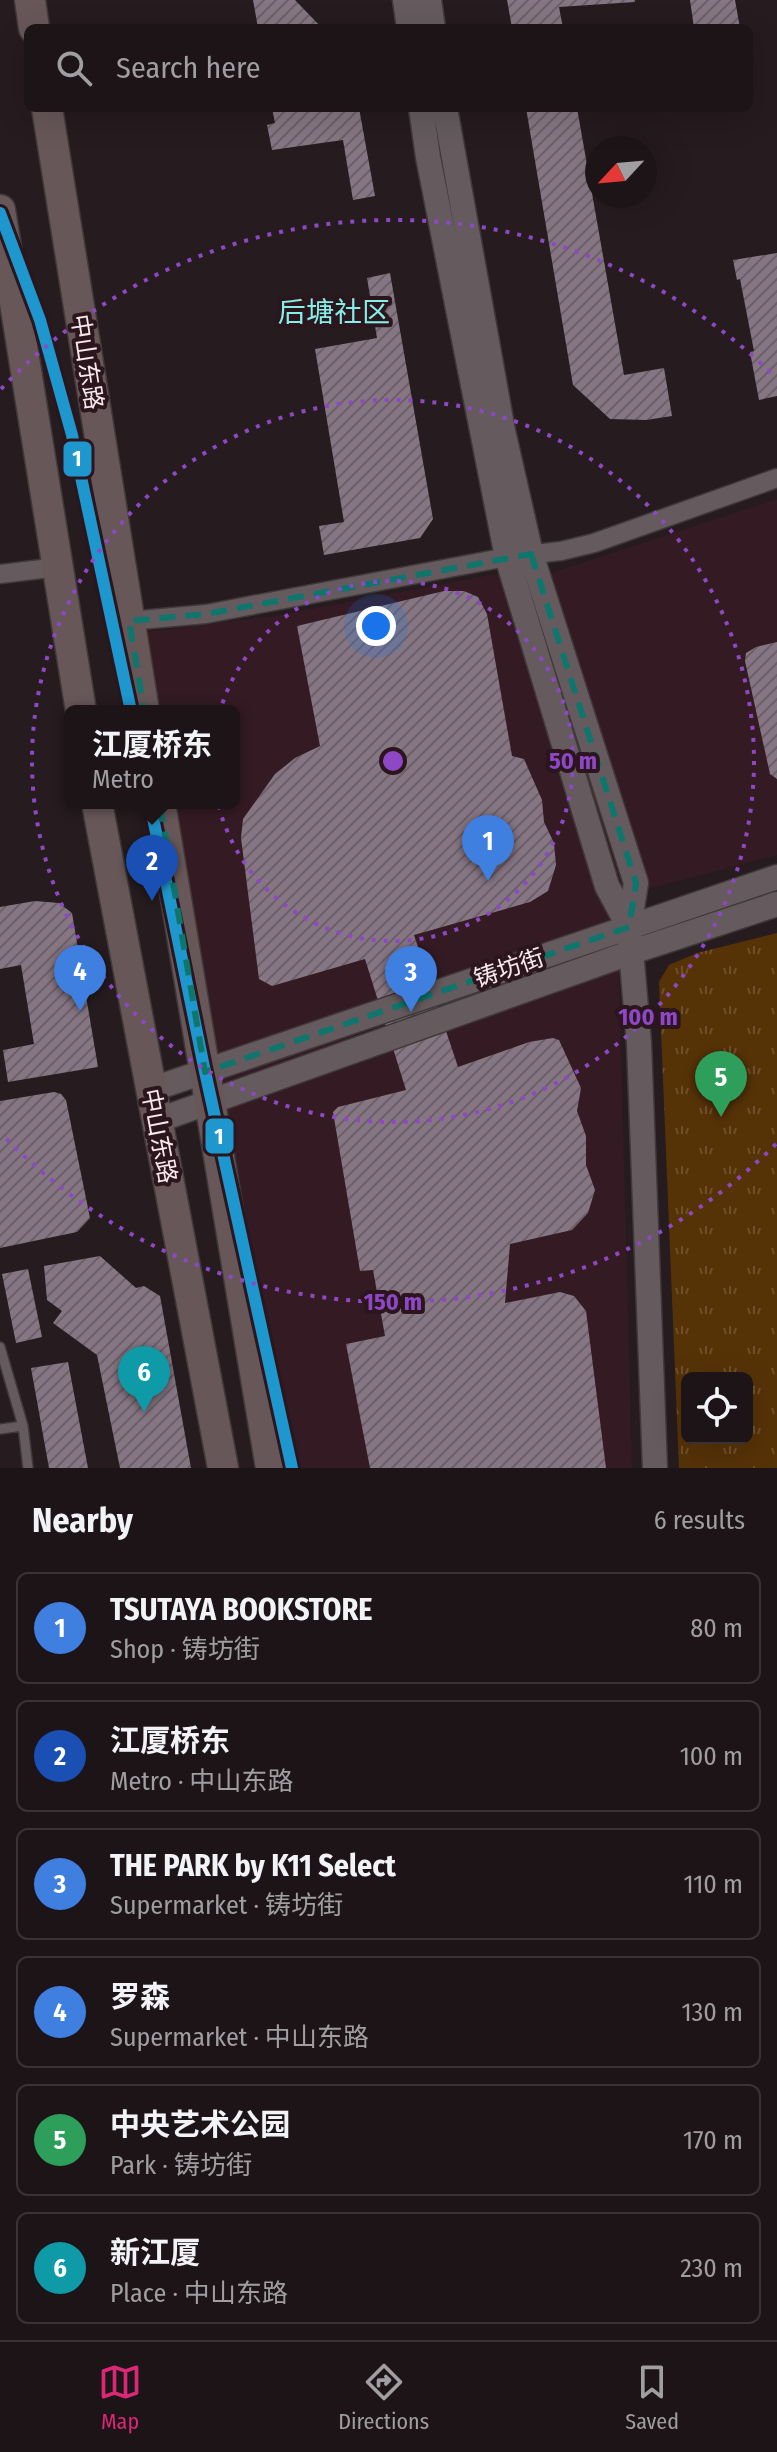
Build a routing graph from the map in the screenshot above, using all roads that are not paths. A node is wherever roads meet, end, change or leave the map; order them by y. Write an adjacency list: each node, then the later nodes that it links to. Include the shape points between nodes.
1 (30, 0): 4 (main road)
2 (405, 0): 5 (street)
3 (429, 0): 6 (street)
4 (33, 24)
5 (408, 24)
6 (432, 24)
7 (48, 112): 15 (main road, 中山东路)
8 (422, 112): 12 (street)
9 (446, 112): 12 (street, via 503,431)
10 (0, 210): 13 (main road)
11 (777, 478): 12 (street, via 594,543)
12 (519, 556): 15 (street, via 206,614); 22 (street, via 607,886)
13 (58, 567): 14 (street); 16 (main road)
14 (0, 574)
15 (129, 621): 17 (main road, 中山东路)
16 (80, 705)
17 (143, 705)
18 (98, 809): 25 (main road, 中山东路)
19 (161, 809): 24 (main road)
20 (777, 877): 22 (street, 铸坊街)
21 (777, 904): 23 (street, 铸坊街)
22 (629, 927): 23 (street); 24 (street, 铸坊街)
23 (632, 952): 24 (street, 铸坊街); 33 (street)
24 (208, 1086): 25 (street, 铸坊街); 26 (street, 铸坊街); 32 (main road)
25 (150, 1090): 26 (main road, 中山东路)
26 (156, 1121): 31 (main road, 中山东路)
27 (0, 1347): 28 (lane)
28 (23, 1426): 29 (lane); 30 (lane)
29 (0, 1429)
30 (28, 1468)
31 (223, 1468)
32 (271, 1468)
33 (655, 1468)

